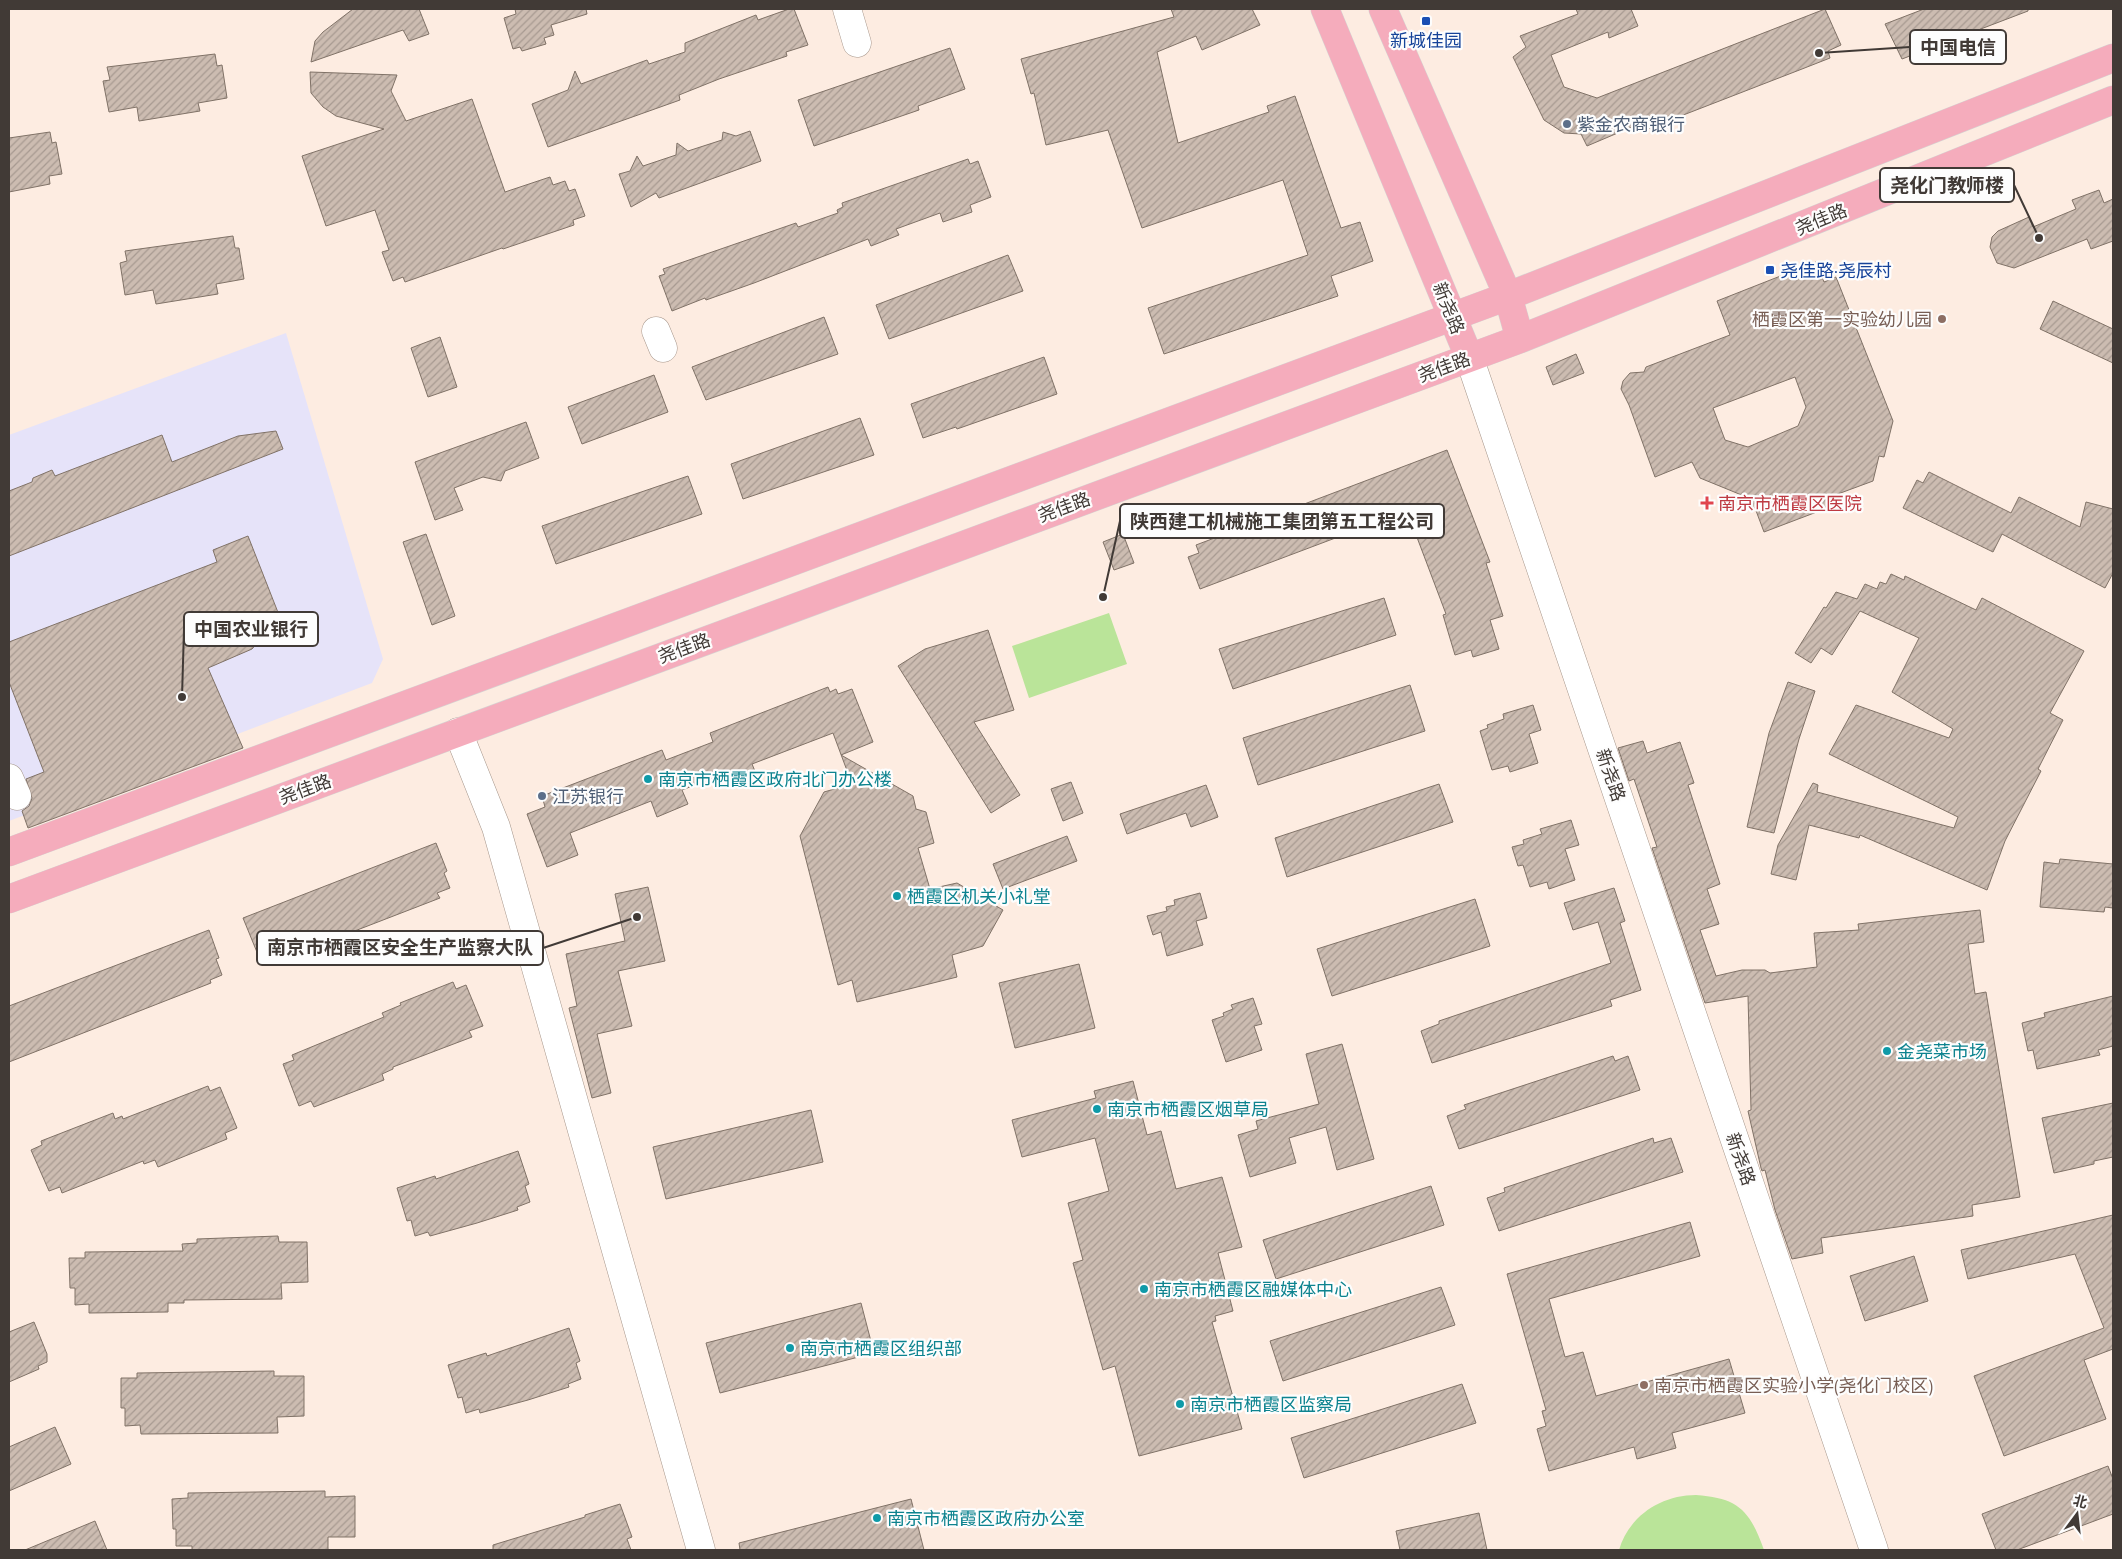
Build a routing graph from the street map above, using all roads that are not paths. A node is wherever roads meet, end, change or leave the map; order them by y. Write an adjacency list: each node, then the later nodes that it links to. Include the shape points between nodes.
1 (847, 9): 4 (street)
2 (1325, 9): 8 (main road, 新尧路)
3 (1383, 9): 7 (main road)
4 (857, 43)
5 (2113, 58): 7 (main road)
6 (2113, 100): 9 (main road, 尧佳路)
7 (1508, 296): 8 (main road); 9 (main road)
8 (1453, 317): 10 (main road, 新尧路); 12 (main road)
9 (1520, 339): 10 (main road, 尧佳路)
10 (1469, 357): 11 (main road, 尧佳路); 15 (street, 新尧路)
11 (458, 732): 13 (main road, 尧佳路); 14 (street, via 496,827)
12 (9, 852)
13 (9, 899)
14 (701, 1550)
15 (1874, 1550)

